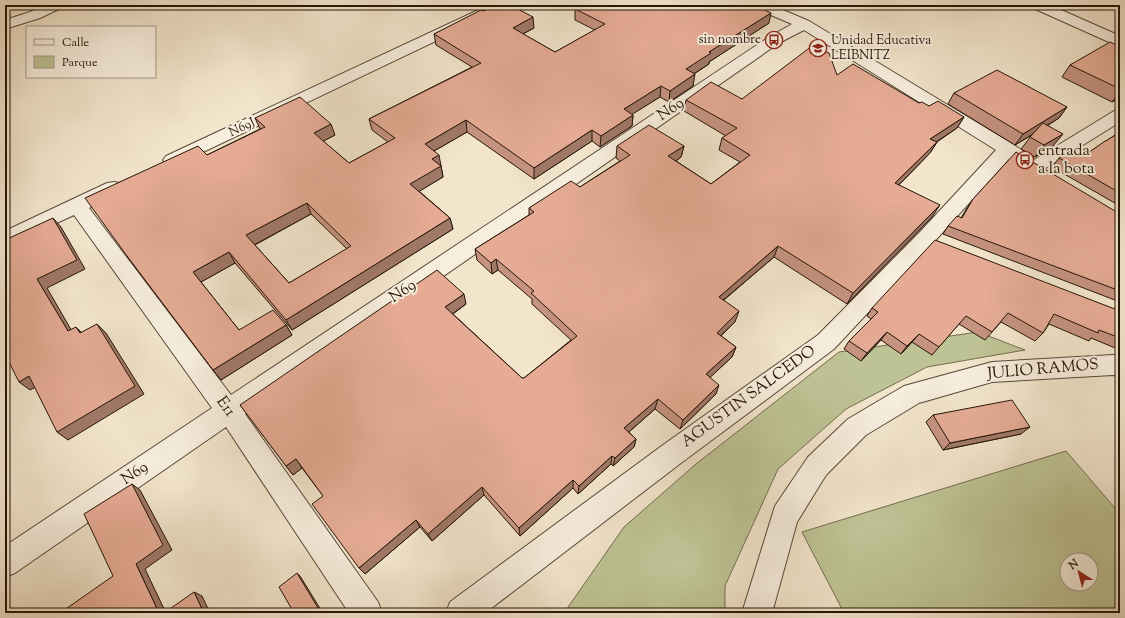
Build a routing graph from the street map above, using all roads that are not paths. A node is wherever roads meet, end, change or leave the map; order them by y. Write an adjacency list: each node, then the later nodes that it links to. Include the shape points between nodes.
1 (56, 5): 6 (street, via 36,15)
2 (500, 5): 11 (street, N69J)
3 (759, 5): 5 (street)
4 (1038, 5): 7 (street)
5 (804, 24): 9 (street); 19 (street, N69, via 774,40)
6 (5, 25)
7 (1120, 42)
8 (1120, 115): 10 (street)
9 (1008, 149): 10 (street); 15 (street, AGUSTIN SALCEDO)
10 (1035, 167): 12 (street)
11 (156, 168)
12 (1055, 179)
13 (127, 182): 14 (street)
14 (77, 206): 16 (street); 19 (street, E11)
15 (926, 238): 17 (street); 22 (street, AGUSTIN SALCEDO, via 826,342)
16 (5, 240)
17 (948, 247)
18 (1120, 366): 23 (street, JULIO RAMOS, via 1113,364 992,372 913,394 857,427 817,466 784,516)
19 (228, 410): 20 (street, N69); 21 (street, E11)
20 (5, 563)
21 (367, 613)
22 (461, 613)
23 (757, 613)

